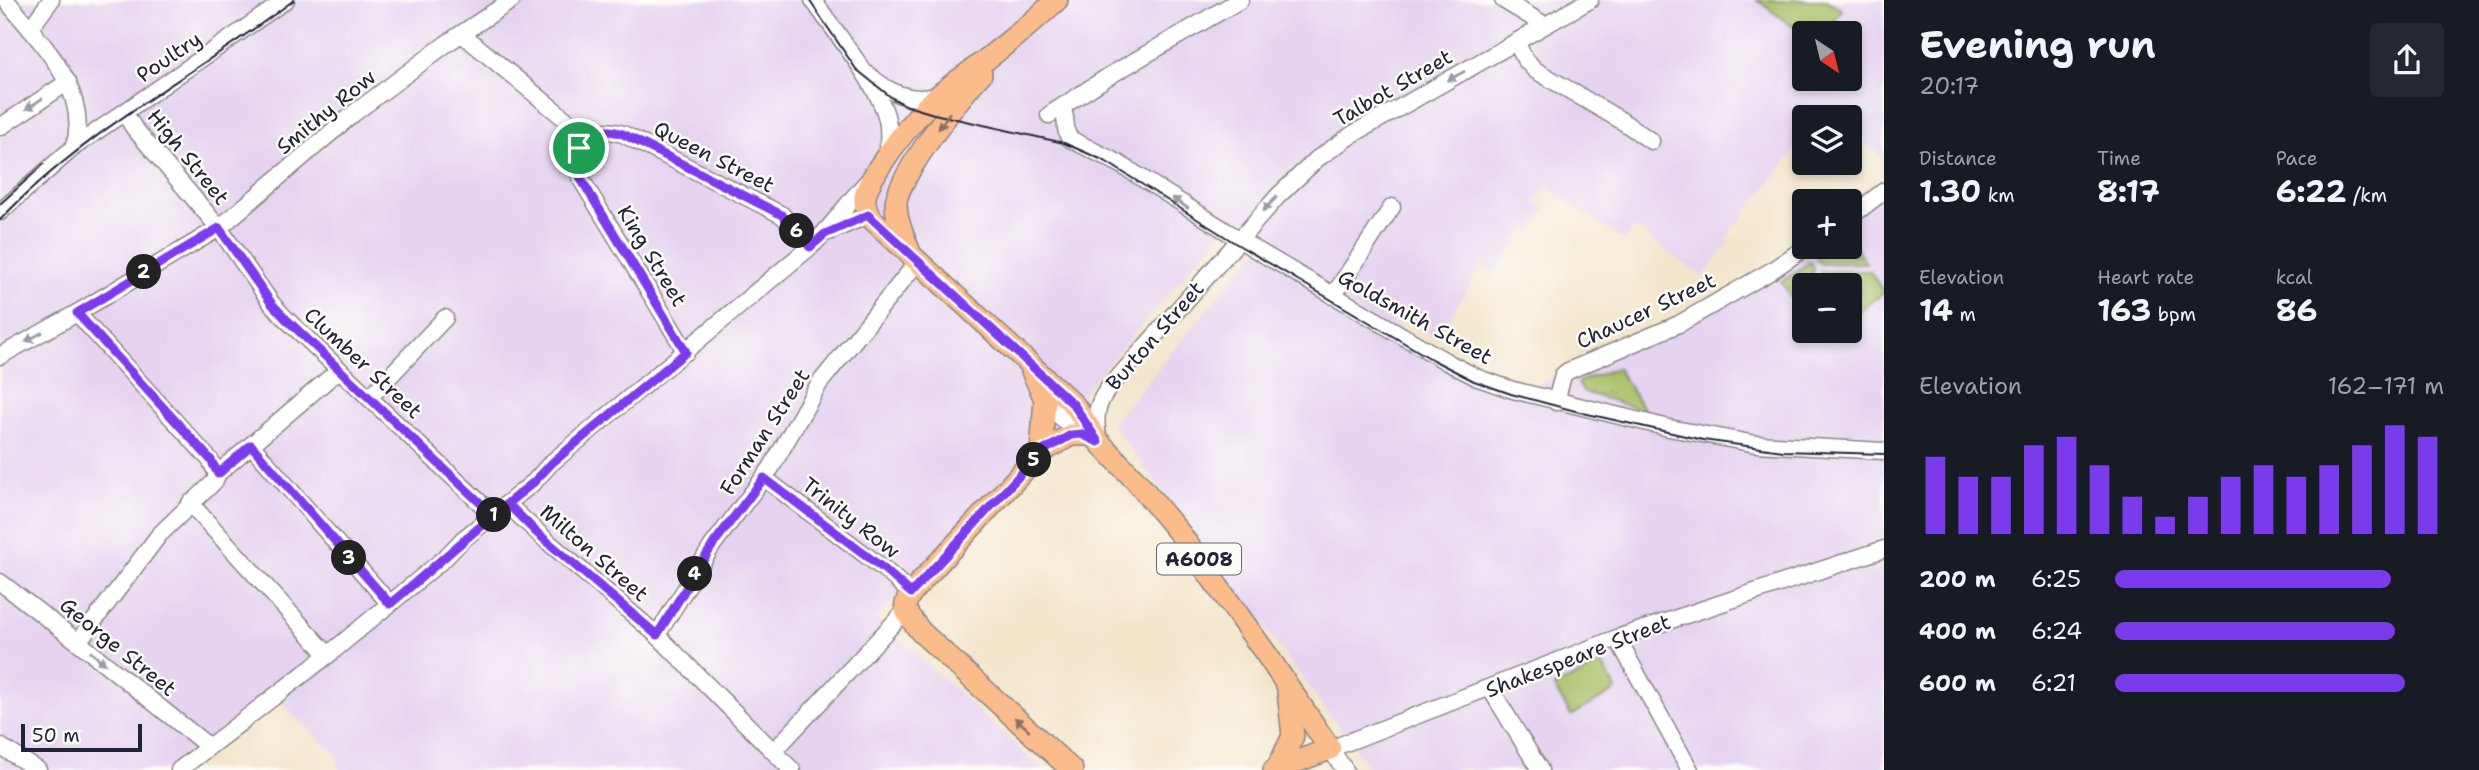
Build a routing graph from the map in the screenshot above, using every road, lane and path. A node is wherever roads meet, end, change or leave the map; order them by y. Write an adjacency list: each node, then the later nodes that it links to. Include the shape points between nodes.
1 (5, 0): 11 (street)
2 (51, 0): 11 (street)
3 (286, 0): 18 (street, Poultry)
4 (512, 0): 13 (street, Smithy Row)
5 (813, 0): 15 (street)
6 (1057, 0): 12 (main road)
7 (1240, 0): 31 (street, Goldsmith Street, one-way to 7, via 1118,163 1070,139 1059,112 1109,76)
8 (1503, 0): 10 (street)
9 (1590, 0): 10 (street, Talbot Street)
10 (1545, 25): 14 (street, Talbot Street)
11 (30, 30): 16 (street)
12 (1021, 33): 17 (main road); 33 (main road, one-way to 33, via 975,80 910,168 896,205 898,222)
13 (462, 34): 20 (street); 29 (street, Smithy Row, via 353,114)
14 (1516, 42): 21 (street, via 1535,70); 31 (street, Talbot Street, one-way to 31, via 1317,159)
15 (859, 66): 17 (street, via 900,96 927,99); 23 (street, via 888,122)
16 (68, 82): 19 (street, one-way to 19); 22 (street, via 78,118)
17 (940, 95): 23 (main road)
18 (124, 112): 22 (street, Poultry); 29 (street, High Street)
19 (0, 127)
20 (587, 137): 32 (street, Queen Street, via 608,129 623,134 782,215); 38 (street, King Street, via 576,158 581,179)
21 (1651, 141)
22 (74, 147): 27 (street, Poultry)
23 (882, 165): 28 (main road, via 868,188); 30 (street)
24 (1884, 191): 26 (street)
25 (1392, 206): 35 (street)
26 (1862, 208)
27 (0, 212)
28 (868, 215): 30 (street); 33 (main road)
29 (219, 228): 36 (street, Smithy Row); 41 (street, Clumber Street, via 272,304)
30 (825, 234): 32 (street)
31 (1238, 239): 35 (street, Goldsmith Street); 45 (street, Burton Street, via 1102,397)
32 (810, 247): 38 (street)
33 (914, 256): 40 (main road); 50 (street, Forman Street, via 819,384)
34 (1792, 257): 44 (street, Chaucer Street, via 1679,324 1568,371)
35 (1333, 296): 44 (street, Goldsmith Street, via 1478,378)
36 (77, 313): 39 (street, Smithy Row, one-way to 39); 49 (street, via 211,460)
37 (444, 318): 42 (street)
38 (686, 352): 52 (street)
39 (0, 356)
40 (1026, 360): 43 (main road); 45 (main road, A6008, via 1074,405)
41 (339, 370): 42 (street, Clumber Street); 46 (street)
42 (369, 398): 53 (street, Clumber Street)
43 (1045, 402): 45 (street, via 1072,428); 48 (main road)
44 (1556, 402): 47 (street, Goldsmith Street, via 1756,444)
45 (1091, 437): 48 (main road, via 1063,438); 62 (main road, A6008, via 1181,535)
46 (251, 445): 49 (street); 57 (street)
47 (1884, 451)
48 (1041, 452): 56 (main road)
49 (218, 474): 51 (street)
50 (764, 478): 56 (street, Trinity Row, via 884,569); 58 (street, Forman Street, via 714,543)
51 (190, 503): 60 (street, via 159,535); 61 (street)
52 (508, 504): 53 (street); 58 (street, Milton Street)
53 (493, 515): 57 (street)
54 (1884, 550): 59 (street, Shakespeare Street)
55 (2, 587): 60 (street, George Street)
56 (908, 601): 67 (street); 72 (main road, one-way to 56, via 921,632)
57 (390, 604): 61 (street)
58 (657, 635): 67 (street, Milton Street)
59 (1617, 638): 63 (street, Shakespeare Street); 75 (street)
60 (78, 642): 65 (street, George Street, one-way to 65)
61 (328, 655): 65 (street)
62 (1287, 686): 66 (main road, A6008); 68 (main road, A6008, via 1293,736)
63 (1490, 688): 66 (street, Shakespeare Street); 74 (street)
64 (0, 746): 69 (street)
65 (208, 747): 70 (street)
66 (1329, 749): 68 (main road, Shakespeare Street / A6008); 73 (street)
67 (775, 750): 71 (street, Milton Street)
68 (1276, 769)
69 (38, 770)
70 (179, 770)
71 (792, 770)
72 (1072, 770)
73 (1345, 770)
74 (1540, 770)
75 (1690, 770)

